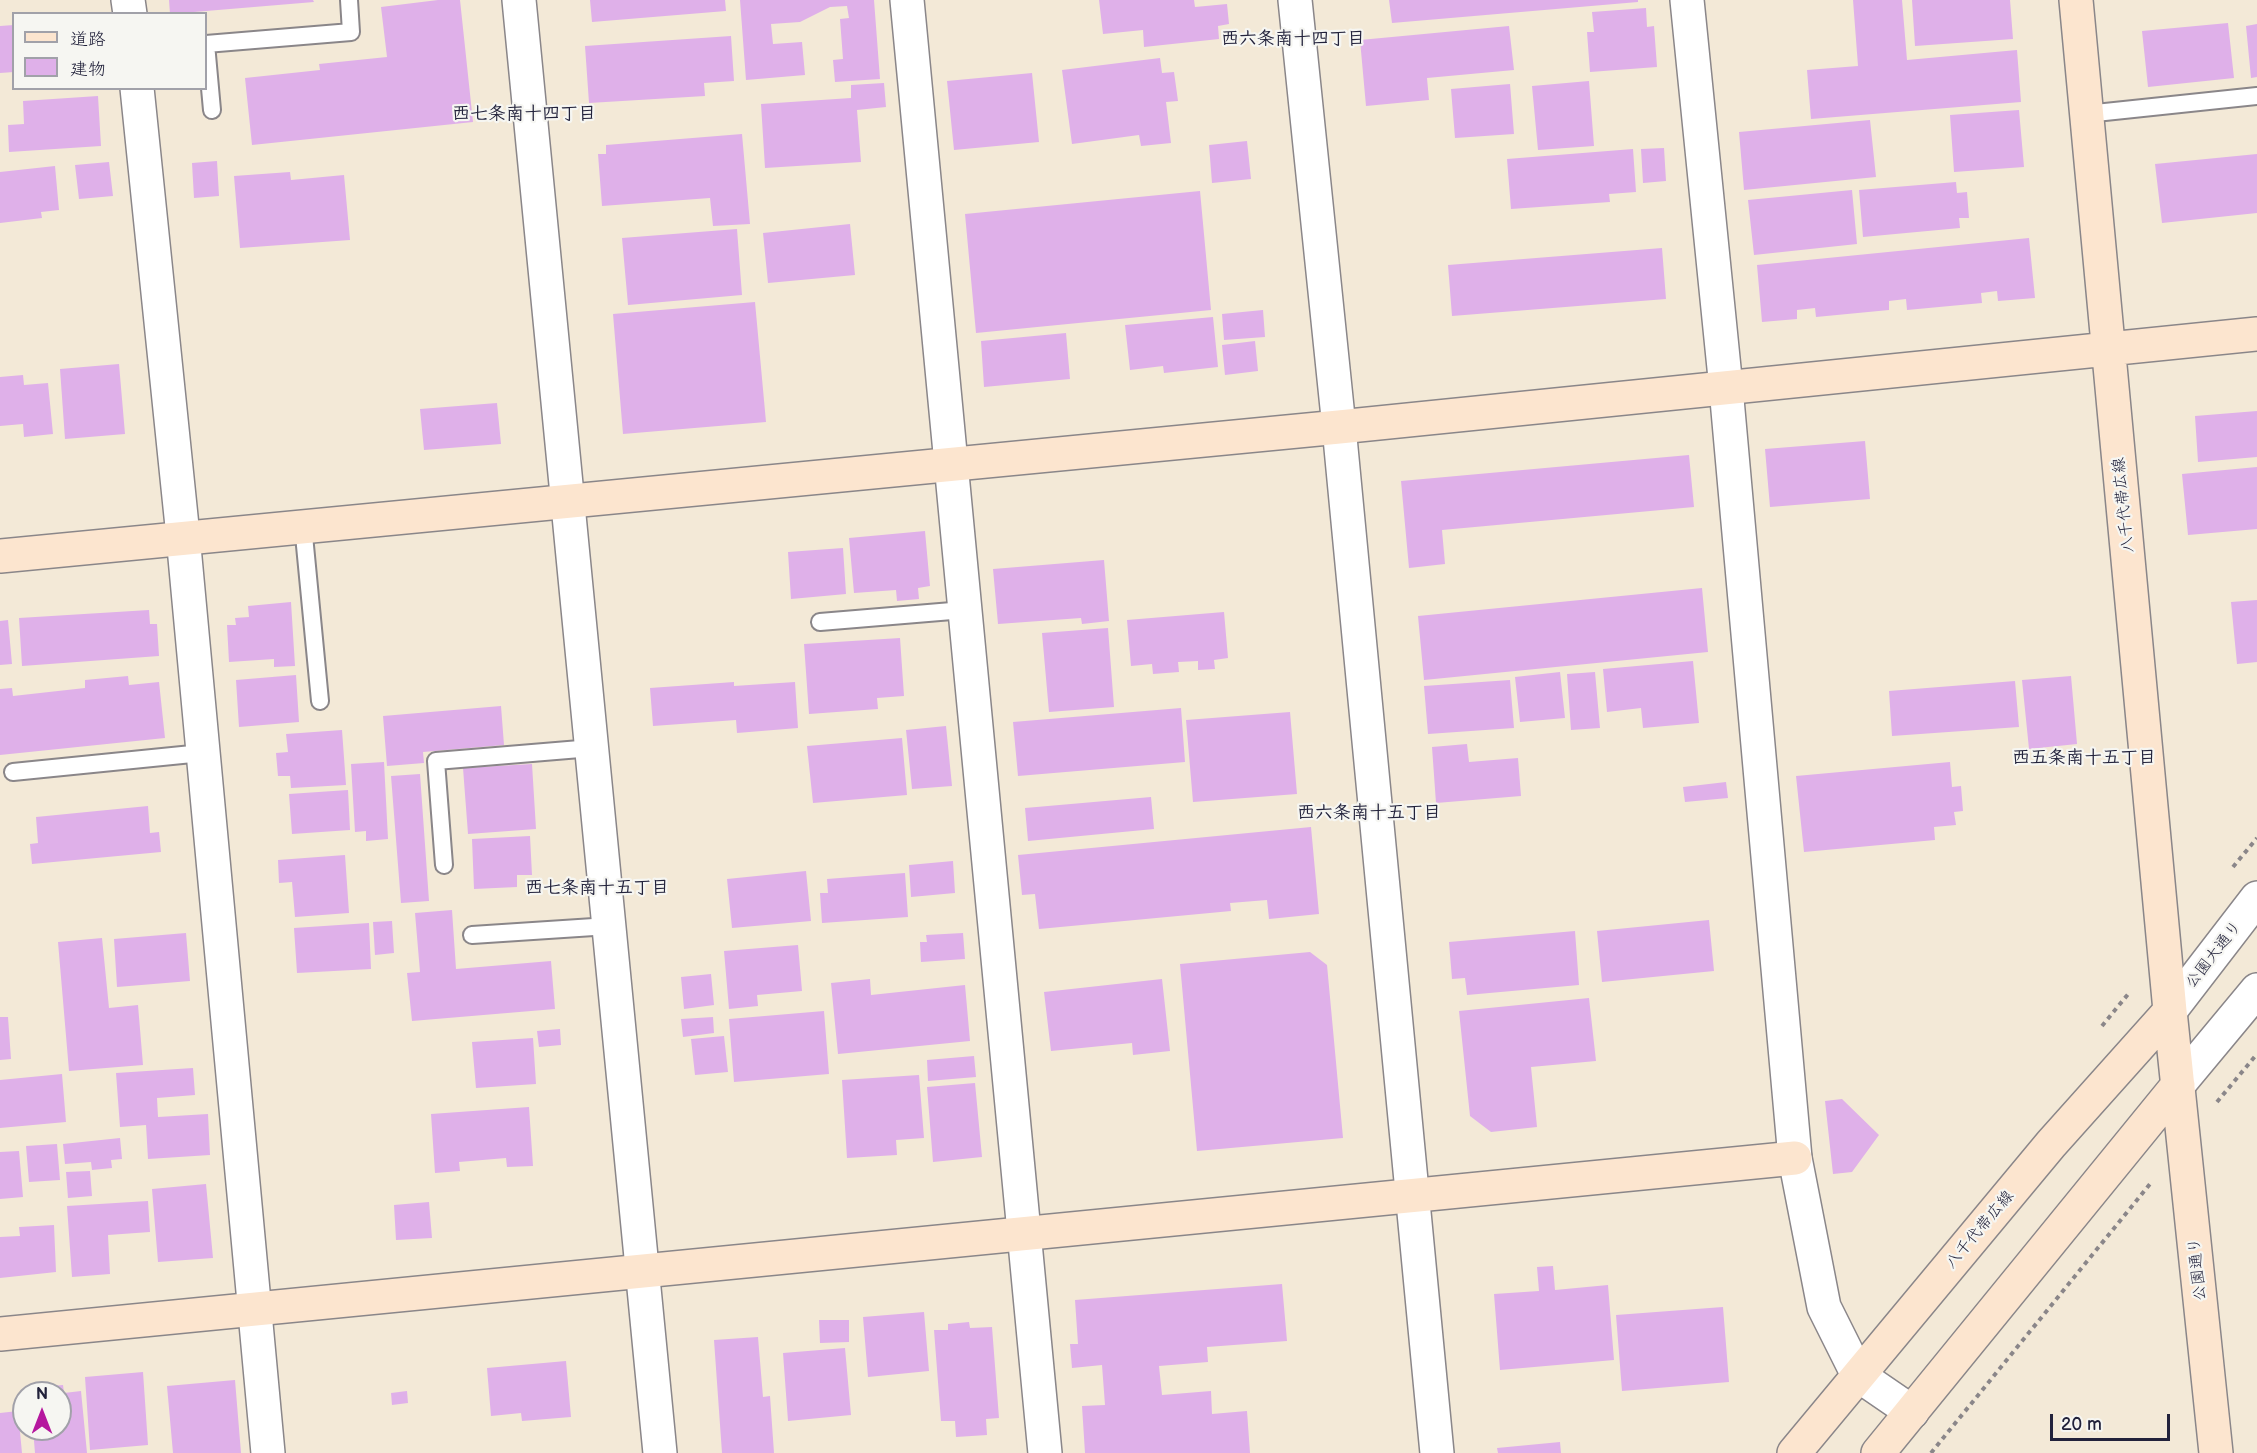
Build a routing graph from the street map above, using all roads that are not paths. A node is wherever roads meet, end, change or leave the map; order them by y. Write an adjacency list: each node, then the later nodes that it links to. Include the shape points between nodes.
1 (349, 0): 7 (lane, via 351,32)
2 (519, 0): 18 (street)
3 (908, 0): 17 (street)
4 (1295, 0): 16 (street)
5 (1688, 0): 15 (street)
6 (2076, 0): 12 (street, 八千代帯広線)
7 (207, 44)
8 (207, 55): 11 (lane)
9 (137, 90): 20 (street)
10 (2257, 96): 12 (lane)
11 (212, 110)
12 (2086, 114): 14 (street, 八千代帯広線)
13 (2257, 334): 14 (street)
14 (2108, 348): 15 (street); 33 (street, 八千代帯広線)
15 (1726, 388): 16 (street); 35 (street)
16 (1339, 427): 17 (street); 36 (street)
17 (950, 463): 18 (street); 22 (street)
18 (568, 500): 19 (street); 25 (street)
19 (303, 525): 20 (street); 24 (lane)
20 (183, 536): 21 (street); 26 (street)
21 (0, 556)
22 (964, 610): 23 (lane); 37 (street)
23 (820, 622)
24 (320, 701)
25 (592, 748): 28 (lane, via 436,761); 30 (street)
26 (202, 753): 27 (lane); 39 (street)
27 (13, 772)
28 (444, 865)
29 (2257, 898): 33 (street, 公園大通り)
30 (609, 926): 31 (lane); 38 (street)
31 (472, 935)
32 (2257, 990): 34 (street)
33 (2170, 1011): 34 (street, 八千代帯広線); 41 (street, 八千代帯広線, via 2051,1144)
34 (2178, 1086): 42 (street); 49 (street, 公園通り)
35 (1795, 1158): 36 (street); 41 (street, via 1824,1307)
36 (1413, 1194): 37 (street); 46 (street)
37 (1023, 1234): 38 (street); 45 (street)
38 (642, 1270): 39 (street); 44 (street)
39 (254, 1310): 40 (street); 43 (street)
40 (0, 1334)
41 (1858, 1375): 42 (street); 47 (street, 八千代帯広線)
42 (1912, 1412): 48 (street)
43 (268, 1453)
44 (660, 1453)
45 (1045, 1453)
46 (1437, 1453)
47 (1794, 1453)
48 (1878, 1453)
49 (2216, 1453)

